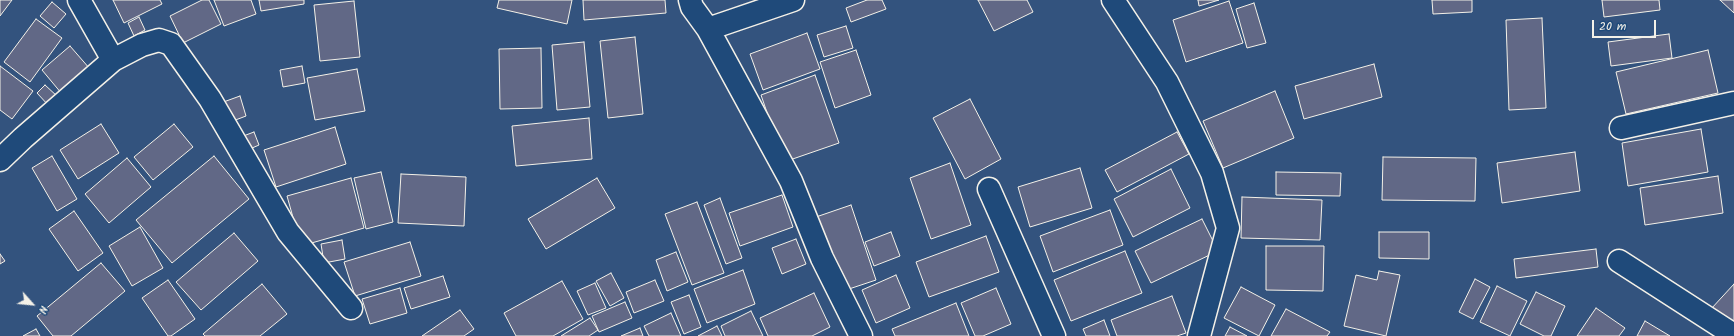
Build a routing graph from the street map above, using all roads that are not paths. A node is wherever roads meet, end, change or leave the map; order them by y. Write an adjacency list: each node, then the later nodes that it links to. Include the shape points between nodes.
1 (79, 0): 6 (street)
2 (690, 0): 5 (street)
3 (792, 0): 5 (street)
4 (1113, 0): 15 (street, via 1167,82 1212,173 1228,228)
5 (708, 29): 13 (street, via 791,181 822,258)
6 (113, 60): 9 (street); 12 (street, via 142,45 159,40 171,44 210,99 288,232)
7 (1734, 103): 8 (street)
8 (1622, 128)
9 (0, 160)
10 (989, 189): 14 (street)
11 (1619, 261): 16 (street)
12 (351, 308)
13 (861, 336)
14 (1054, 336)
15 (1199, 336)
16 (1734, 336)

